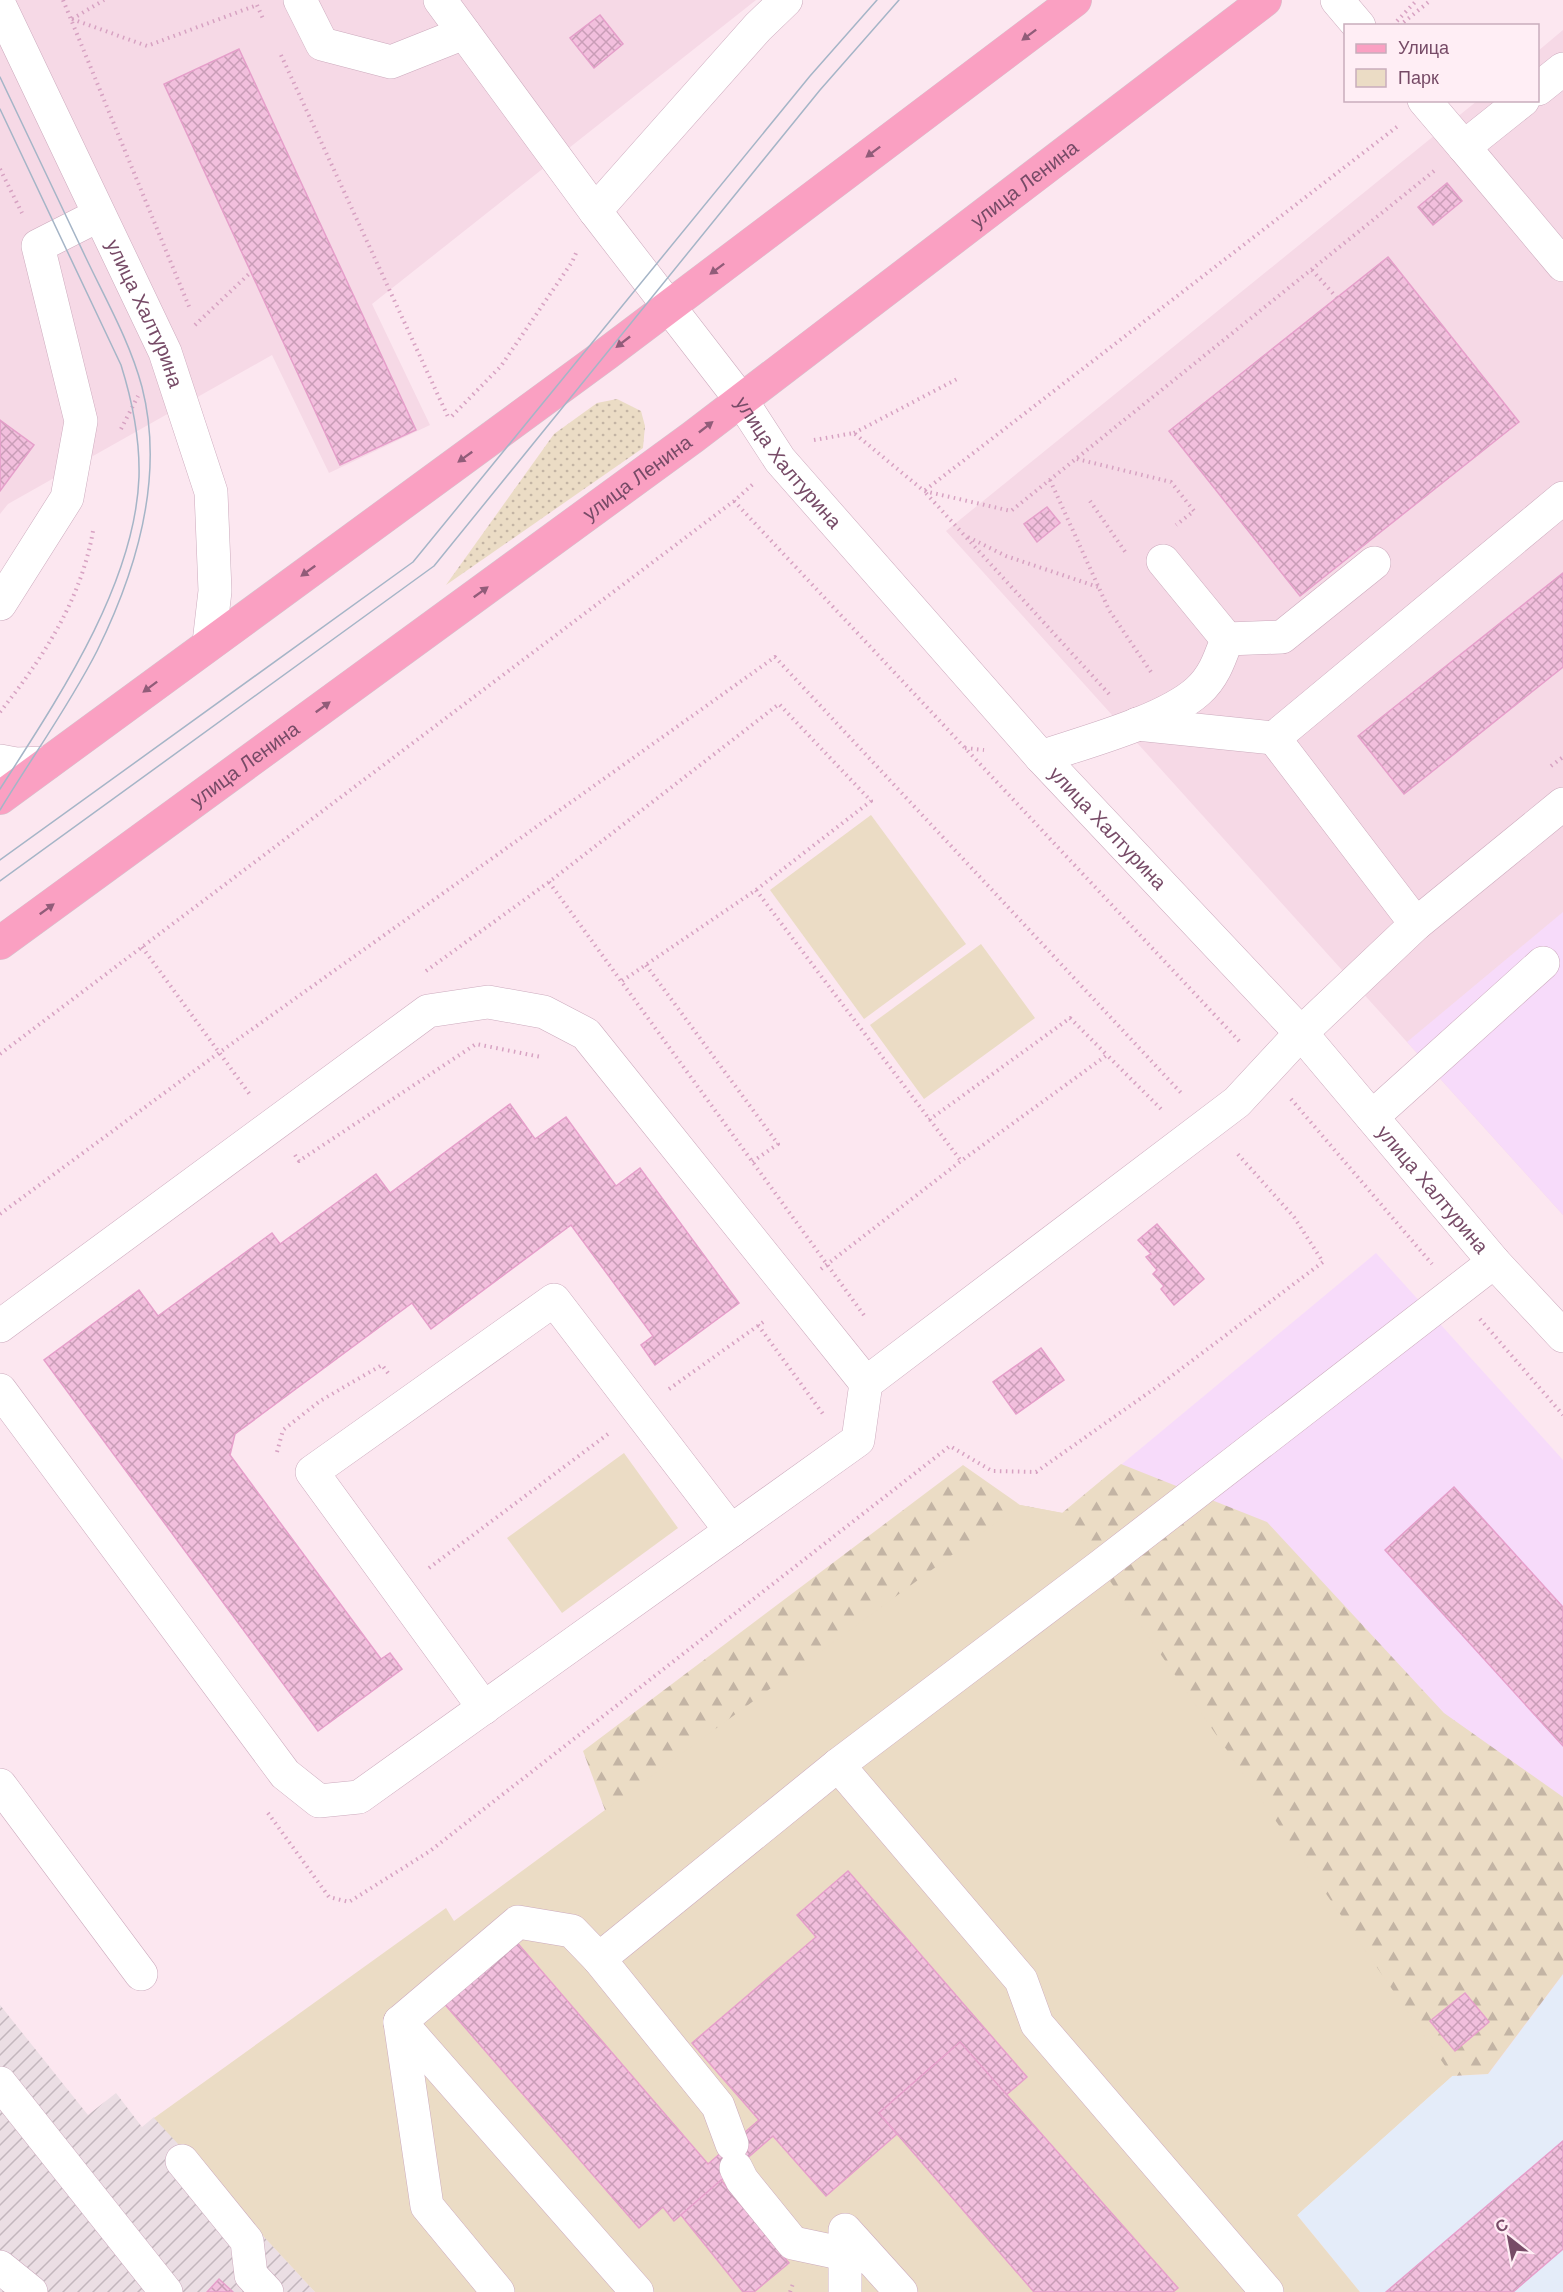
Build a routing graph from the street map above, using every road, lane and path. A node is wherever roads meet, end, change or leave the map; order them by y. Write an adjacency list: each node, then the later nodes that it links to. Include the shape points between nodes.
1 (63, 0): 14 (path)
2 (104, 0): 14 (path)
3 (300, 0): 13 (street, via 322,44 391,62)
4 (786, 0): 26 (street)
5 (1076, 0): 33 (main road, one-way to 33)
6 (1264, 0): 37 (main road, улица Ленина)
7 (1337, 0): 15 (street)
8 (1416, 0): 16 (path)
9 (1431, 0): 17 (path)
10 (264, 3): 11 (path)
11 (257, 5): 14 (path, via 147,46); 18 (path)
12 (0, 6): 27 (street, улица Халтурина)
13 (456, 12): 26 (street, улица Халтурина)
14 (71, 19): 34 (path)
15 (1357, 24)
16 (1395, 24)
17 (1401, 24)
18 (266, 25)
19 (280, 53): 38 (path)
20 (1563, 69): 21 (street)
21 (1539, 88)
22 (1425, 102): 24 (street); 46 (path)
23 (1520, 102): 24 (street)
24 (1464, 147): 29 (street); 30 (path)
25 (0, 169): 28 (path)
26 (595, 211): 33 (street, улица Халтурина); 38 (path, via 572,262 501,366)
27 (99, 215): 28 (street); 35 (street, улица Халтурина)
28 (38, 246): 54 (street, via 81,421 67,498)
29 (1563, 265)
30 (1312, 270): 32 (path); 42 (path)
31 (251, 272): 34 (path)
32 (1337, 298)
33 (669, 306): 37 (street, улица Халтурина); 56 (main road, one-way to 56)
34 (196, 324): 35 (path)
35 (165, 352): 41 (path); 56 (street, улица Халтурина, via 211,492 215,591)
36 (959, 378): 40 (path)
37 (741, 400): 43 (street, улица Халтурина); 69 (main road, улица Ленина, one-way to 37)
38 (449, 419): 39 (path)
39 (441, 426)
40 (854, 433): 43 (path, via 812,440); 46 (path)
41 (116, 438)
42 (1076, 459): 44 (path); 45 (path)
43 (780, 460): 48 (path); 61 (street, улица Халтурина)
44 (1050, 480): 46 (path, via 1011,510); 53 (path)
45 (1172, 482)
46 (924, 491): 50 (path)
47 (1563, 498): 60 (street)
48 (734, 501): 70 (path); 80 (path)
49 (95, 523): 58 (path, via 69,609 33,670)
50 (964, 535): 53 (path, via 1006,556); 59 (path)
51 (1163, 561): 55 (street)
52 (1374, 563): 55 (street, via 1282,637)
53 (1099, 587): 57 (path, via 1109,610 1154,676)
54 (0, 604)
55 (1227, 639): 57 (street, via 1214,671)
56 (209, 643): 63 (main road, one-way to 63)
57 (1188, 698): 59 (street)
58 (0, 712)
59 (1137, 724): 60 (street); 61 (street)
60 (1274, 738): 68 (street)
61 (1041, 757): 75 (street, улица Халтурина)
62 (0, 761): 63 (street)
63 (47, 763): 64 (main road)
64 (0, 798)
65 (1563, 804): 68 (street)
66 (549, 882): 67 (path, via 779,704 871,801); 73 (path); 74 (path)
67 (756, 890): 72 (path); 85 (path)
68 (1416, 924): 75 (street)
69 (0, 943)
70 (142, 947): 76 (path); 77 (path)
71 (1543, 963): 84 (street)
72 (646, 965): 74 (path); 89 (path, via 778,1144)
73 (424, 972)
74 (622, 981): 89 (path)
75 (1301, 1033): 80 (street); 84 (street, улица Халтурина)
76 (220, 1052): 82 (path); 86 (path, via 775,657); 90 (path)
77 (0, 1054)
78 (1107, 1055): 85 (path, via 1070,1018)
79 (547, 1058): 87 (path, via 476,1044 299,1161)
80 (1267, 1071): 86 (street); 92 (path)
81 (261, 1090): 82 (path)
82 (251, 1097): 83 (path); 87 (path)
83 (242, 1104)
84 (1372, 1117): 91 (street, улица Халтурина)
85 (929, 1120): 88 (path)
86 (1209, 1122): 95 (street); 105 (path, via 1294,1217 1323,1262 1161,1384 1036,1472 992,1471 950,1446 430,1851 349,1902 329,1897)
87 (273, 1126): 93 (street); 97 (street, via 428,1011 488,1002 544,1012 586,1034)
88 (961, 1161)
89 (752, 1162): 95 (path)
90 (0, 1214)
91 (1494, 1262): 92 (street); 94 (street, улица Халтурина)
92 (1457, 1293): 99 (path); 103 (street)
93 (0, 1326)
94 (1563, 1336)
95 (897, 1359): 97 (street)
96 (388, 1374): 100 (path, via 382,1365 320,1401 283,1430)
97 (866, 1383): 101 (street, via 858,1440)
98 (0, 1390): 102 (street, via 285,1774 319,1801 359,1797)
99 (1563, 1415)
100 (276, 1455)
101 (731, 1532): 102 (street); 102 (street, via 554,1299 312,1472)
102 (484, 1708)
103 (838, 1765): 106 (street); 120 (street, via 1021,1980 1037,2024)
104 (0, 1785): 107 (street)
105 (266, 1810)
106 (599, 1959): 108 (street, via 572,1931 518,1922); 111 (street, via 718,2106 742,2180 793,2243)
107 (141, 1974)
108 (400, 2022): 116 (street, via 428,2206); 117 (street)
109 (0, 2083): 114 (street)
110 (182, 2161): 115 (street, via 247,2241 250,2275)
111 (845, 2254): 118 (street); 119 (street, via 845,2230)
112 (0, 2267): 113 (street)
113 (31, 2292)
114 (166, 2292)
115 (267, 2292)
116 (498, 2292)
117 (637, 2292)
118 (844, 2292)
119 (901, 2292)
120 (1267, 2292)

